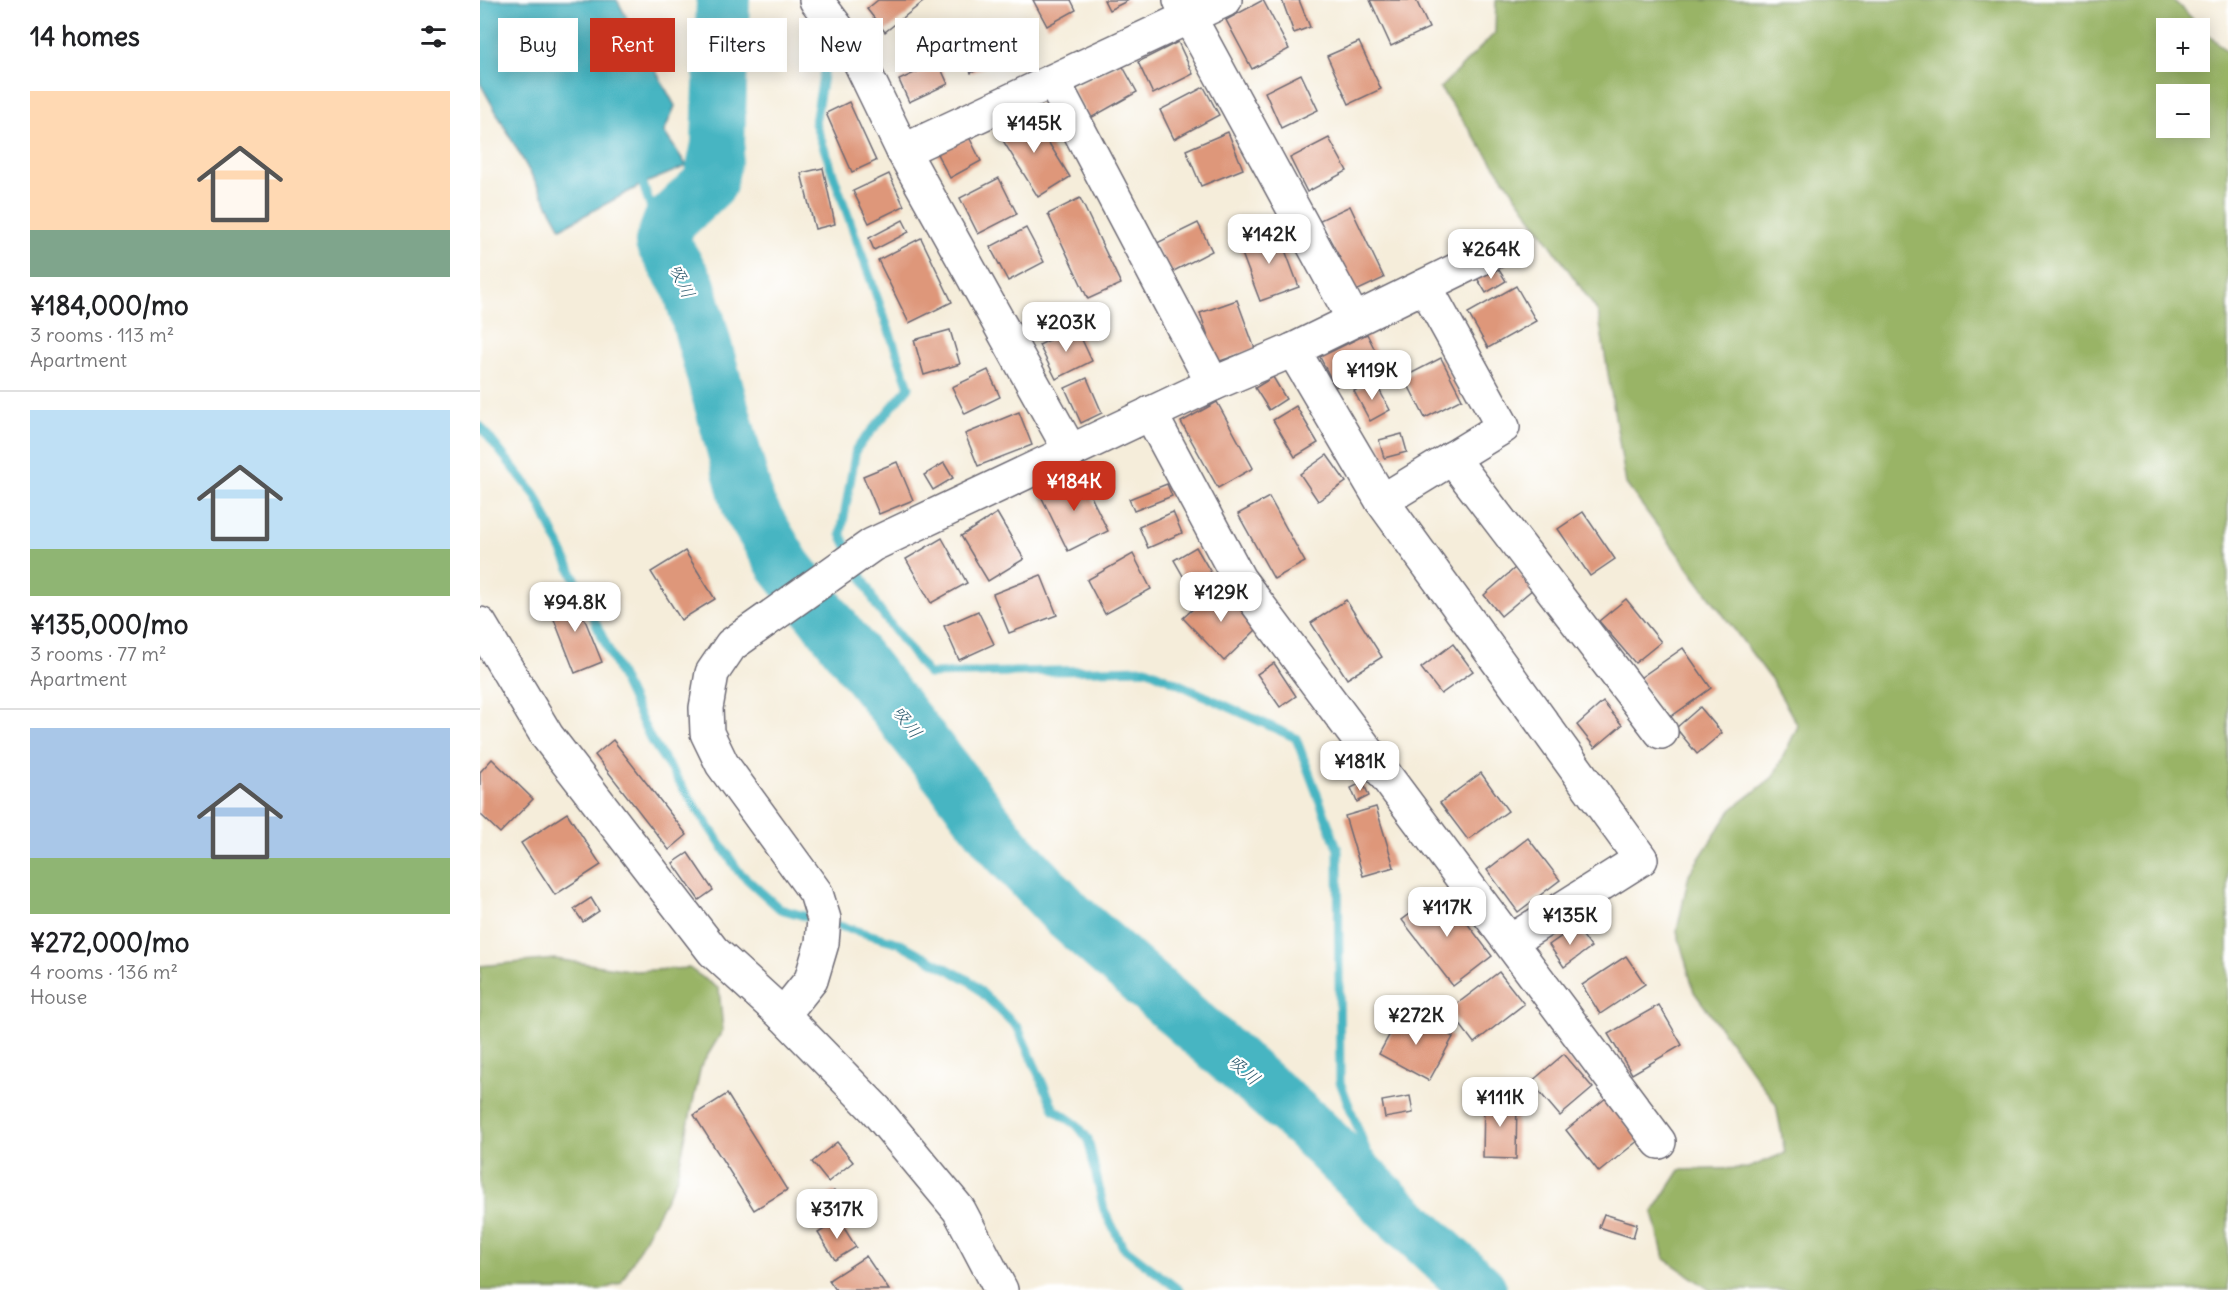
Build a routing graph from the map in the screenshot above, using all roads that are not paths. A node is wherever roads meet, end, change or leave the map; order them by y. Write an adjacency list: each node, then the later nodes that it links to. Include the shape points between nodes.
1 (816, 0): 5 (street, via 855,52)
2 (1225, 0): 3 (street)
3 (1184, 9): 4 (street); 8 (street)
4 (1053, 81): 5 (street); 10 (street)
5 (903, 151): 12 (street)
6 (1500, 249): 7 (street)
7 (1425, 286): 8 (street); 13 (street, via 1503,427)
8 (1354, 320): 9 (street)
9 (1293, 350): 10 (street); 14 (street)
10 (1213, 384): 11 (street)
11 (1150, 413): 12 (street); 17 (street, via 1239,579)
12 (1071, 452): 18 (street, via 872,545 731,645 712,673 706,708 707,733 722,764 816,893 824,919 822,943 811,980)
13 (1452, 458): 14 (street); 16 (street)
14 (1382, 501): 17 (street, via 1641,859)
15 (480, 624): 18 (street, via 547,736 713,951)
16 (1661, 732)
17 (1511, 941): 19 (street)
18 (783, 1015): 20 (street, via 876,1110 959,1210)
19 (1659, 1142)
20 (1001, 1290)

